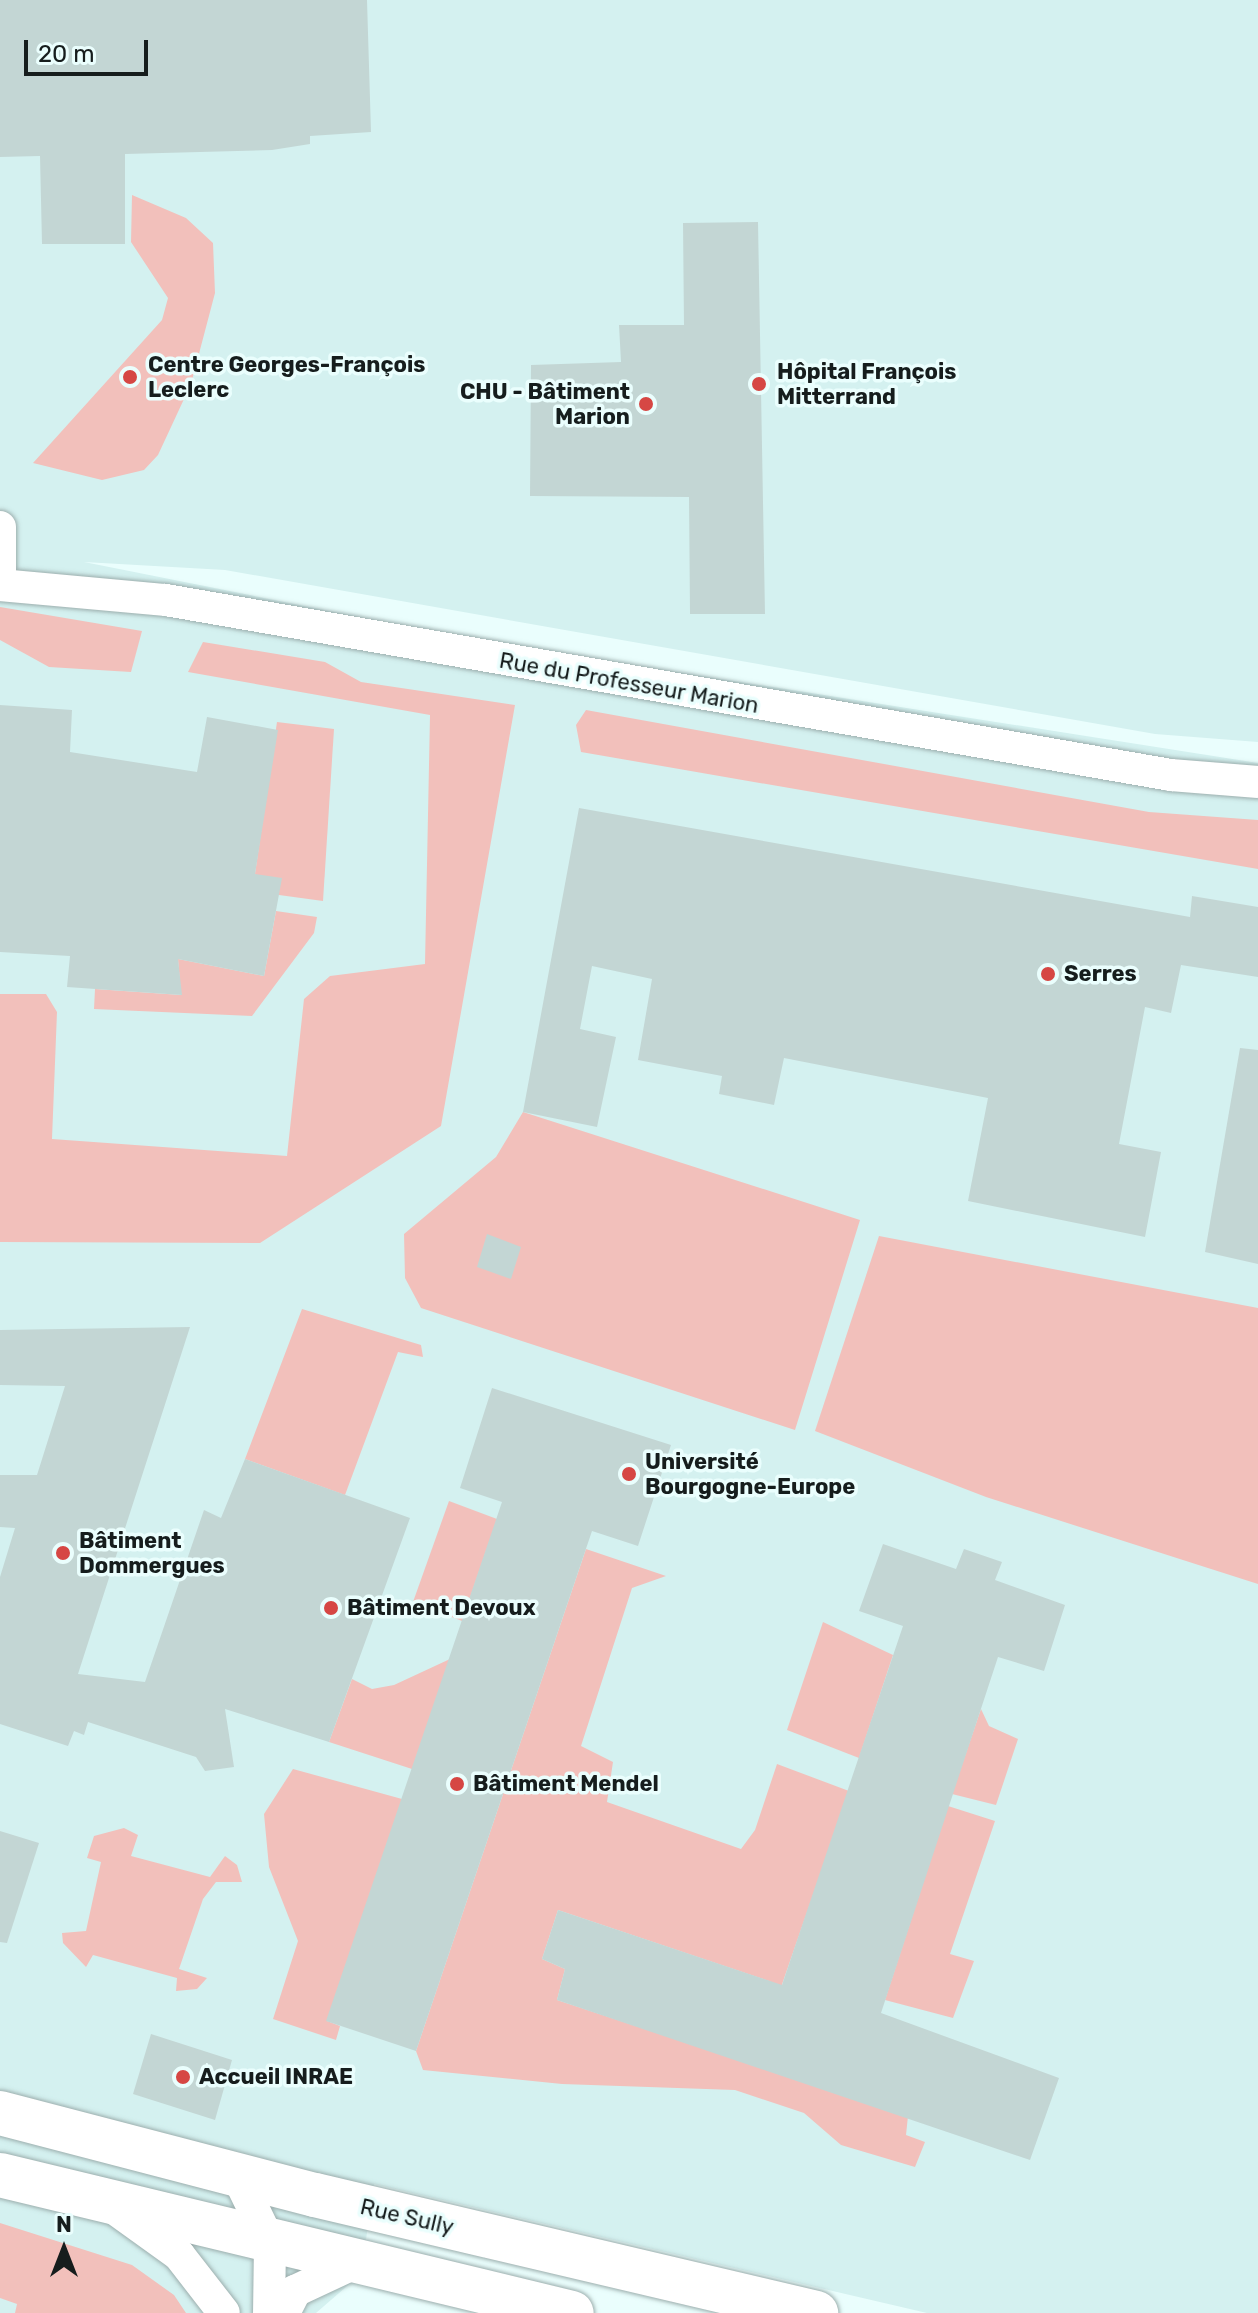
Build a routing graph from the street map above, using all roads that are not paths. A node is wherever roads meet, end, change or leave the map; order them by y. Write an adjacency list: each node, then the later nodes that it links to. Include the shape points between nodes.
1 (0, 527): 2 (street)
2 (0, 570)
3 (0, 585): 4 (street, Rue du Professeur Marion, via 166,600 1142,771)
4 (1258, 782)
5 (0, 2113): 7 (main road, Rue Sully)
6 (0, 2175): 8 (main road)
7 (237, 2175): 9 (street); 15 (main road, Rue Sully)
8 (105, 2201): 9 (main road); 11 (street, via 179,2255)
9 (270, 2243): 10 (main road); 12 (street)
10 (355, 2263): 13 (street, via 295,2291); 14 (main road)
11 (224, 2313)
12 (269, 2313)
13 (284, 2313)
14 (572, 2313)
15 (816, 2313)

